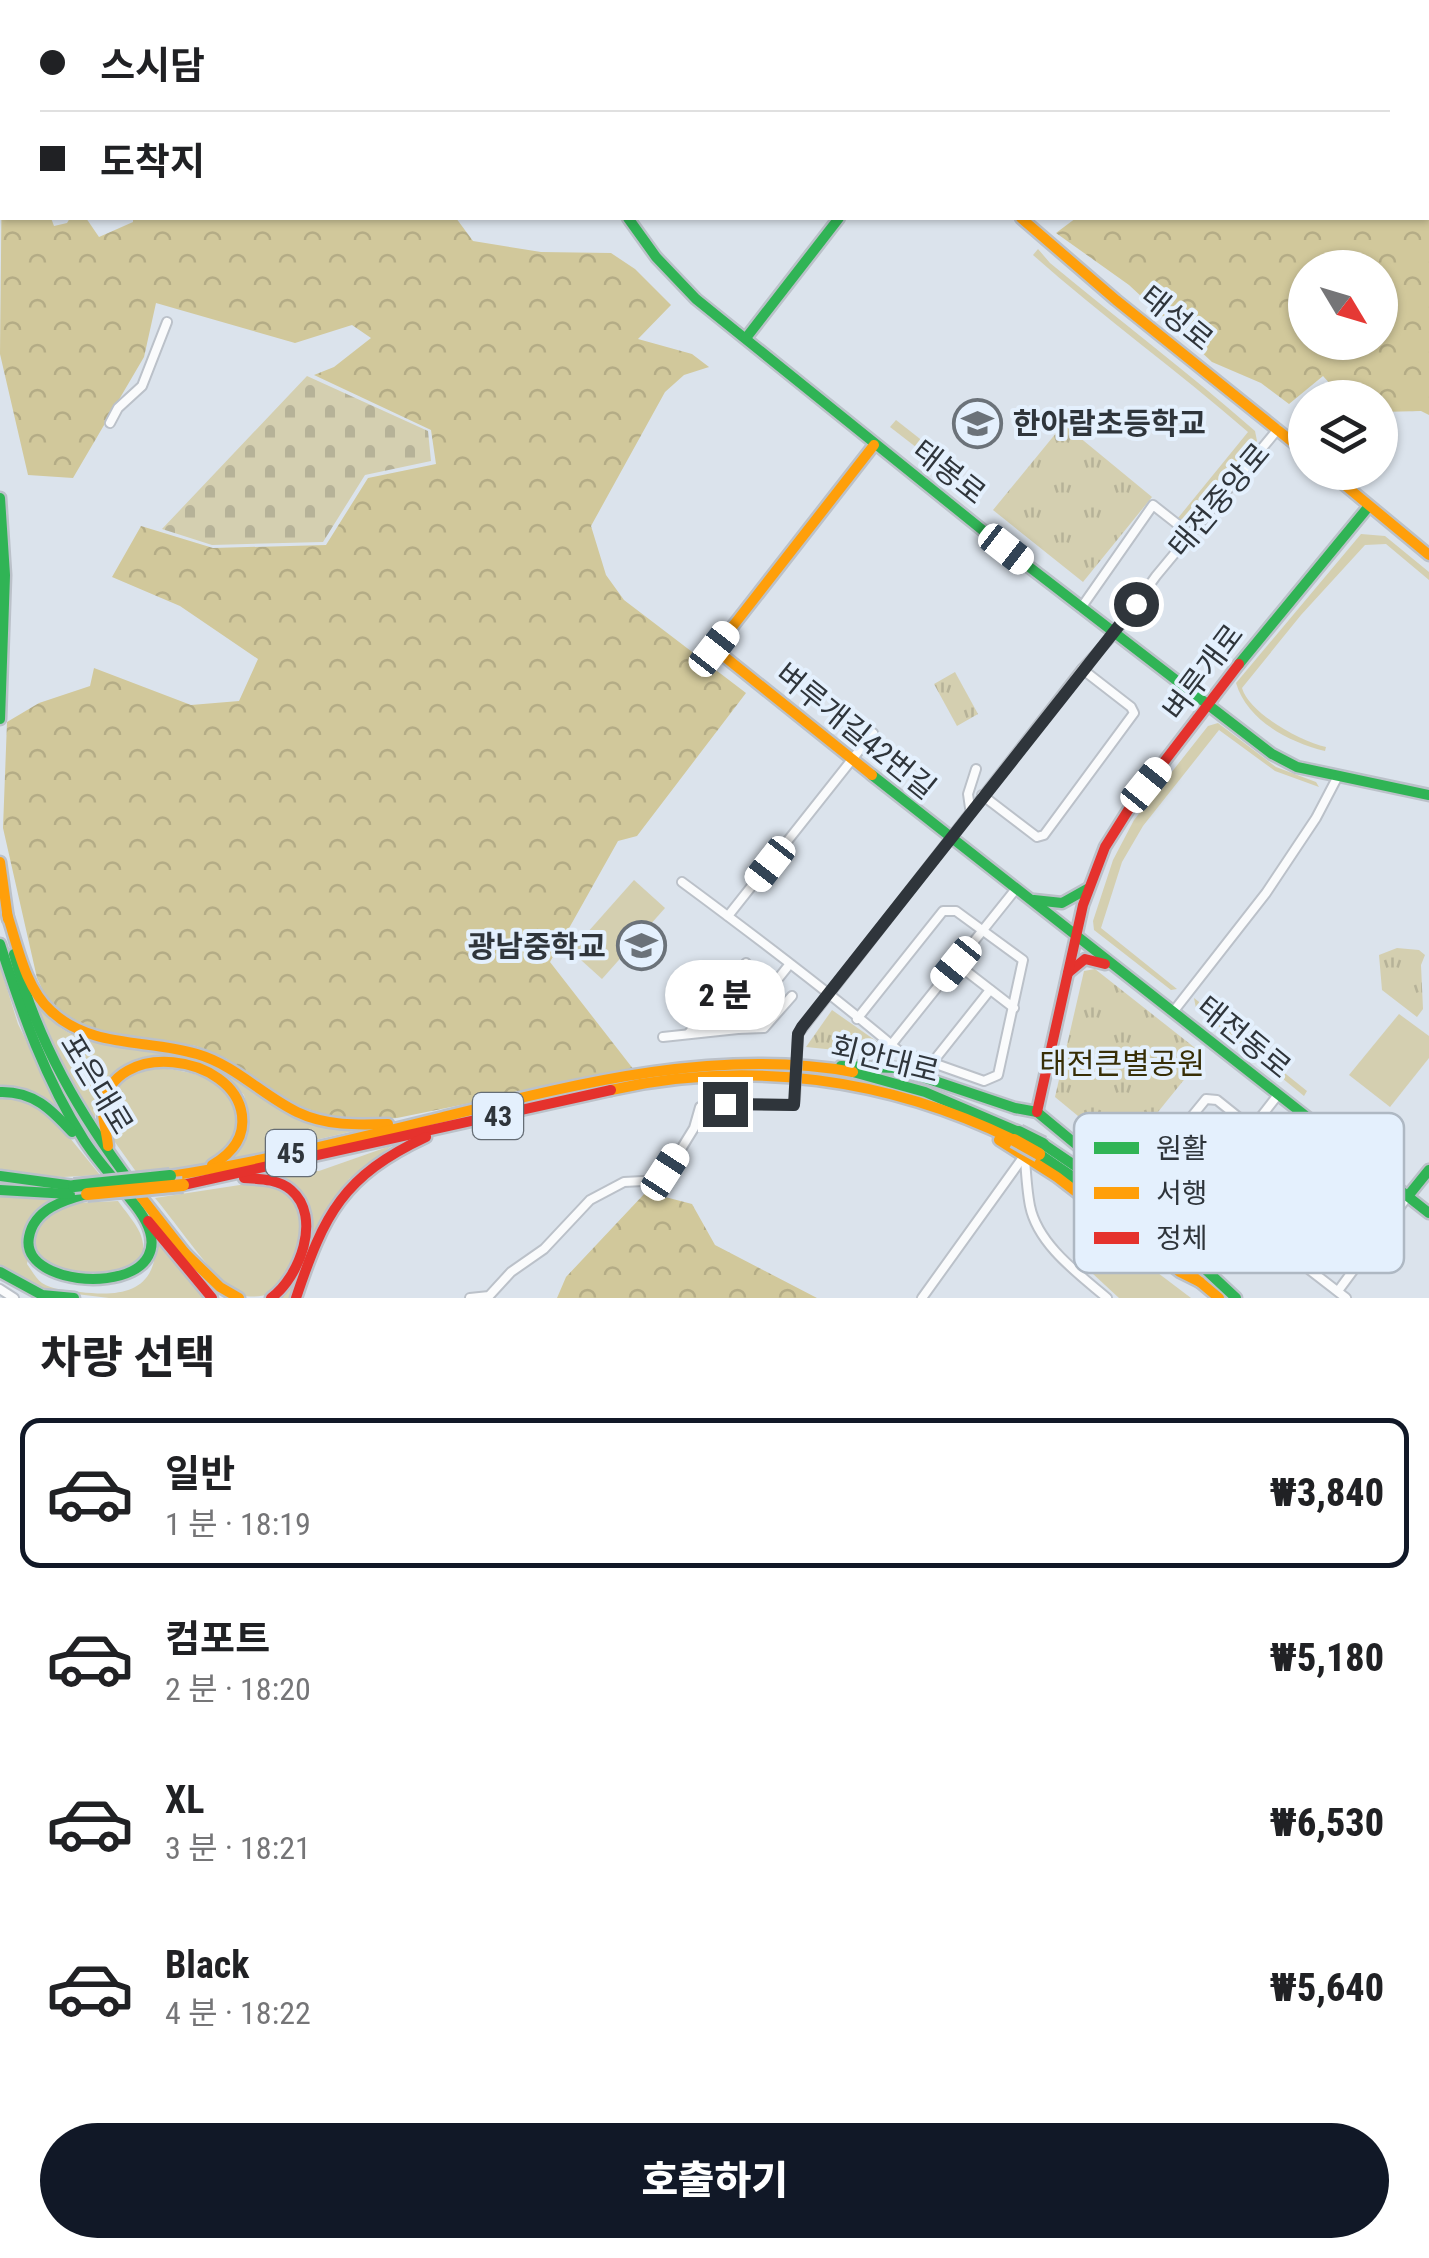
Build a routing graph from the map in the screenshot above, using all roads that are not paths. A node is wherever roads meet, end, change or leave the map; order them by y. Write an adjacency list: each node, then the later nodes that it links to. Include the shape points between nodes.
1 (630, 220): 5 (main road, 태봉로, via 670,273)
2 (837, 220): 5 (main road)
3 (1023, 220): 7 (main road, 태성로)
4 (167, 322): 6 (street, via 142,386)
5 (746, 338): 9 (main road, 태봉로)
6 (110, 422)
7 (1278, 429): 8 (main road, 태성로); 13 (street, 태전중앙로)
8 (1288, 438)
9 (874, 445): 15 (main road, 태봉로); 21 (main road, 벼루개길42번길, via 714,649)
10 (1350, 490): 12 (main road)
11 (0, 498): 19 (main road)
12 (1369, 506): 14 (main road); 18 (main road, 벼루개로)
13 (1190, 534): 15 (street, via 1153,506); 16 (street, 태전중앙로)
14 (1429, 555)
15 (1081, 608): 16 (main road, 태봉로)
16 (1115, 633): 17 (street, 태전중앙로); 18 (main road, 태봉로)
17 (1082, 668): 24 (street, 태전중앙로); 24 (street, via 1134,713 1044,835 1036,837)
18 (1208, 707): 23 (main road, 태봉로, via 1281,760); 30 (main road, 벼루개로, via 1123,818)
19 (0, 719)
20 (873, 733): 21 (street)
21 (853, 759): 27 (main road, 벼루개길42번길); 33 (street)
22 (976, 769): 26 (street)
23 (1338, 776): 25 (main road, 태봉로); 46 (street, via 1266,892)
24 (982, 795): 26 (street, 태전중앙로)
25 (1429, 795)
26 (970, 810): 27 (street, 태전중앙로)
27 (949, 838): 31 (main road, 벼루개길42번길); 43 (street, 태전중앙로)
28 (0, 862): 32 (main road, 포은대로)
29 (682, 882): 33 (street)
30 (1088, 888): 31 (main road, via 1054,905); 35 (main road, 벼루개로)
31 (1020, 894): 34 (street); 35 (main road, 벼루개길42번길)
32 (7, 914): 61 (main road, via 36,993 86,1033 221,1063 300,1114 342,1125); 66 (main road, 포은대로, via 22,986 49,1060)
33 (728, 916): 39 (street)
34 (982, 931): 38 (street); 45 (street, via 1023,960); 47 (street, via 956,910 943,911)
35 (1076, 937): 40 (main road, 태전동로); 41 (main road, 벼루개로)
36 (0, 944): 65 (main road, 포은대로, via 27,1032)
37 (746, 963): 49 (street)
38 (956, 964): 42 (street); 51 (street)
39 (789, 965): 43 (street); 48 (street)
40 (1116, 967): 41 (main road, via 1085,960); 46 (main road, 태전동로)
41 (1064, 978): 56 (main road, 벼루개로)
42 (990, 990): 45 (street); 52 (street)
43 (826, 994): 47 (street); 100 (street, 태전중앙로, bridge, via 798,1034 794,1105 700,1107 662,1180 624,1182 590,1200 489,1296)
44 (792, 996): 48 (street, via 764,1028)
45 (1014, 1008): 52 (street, via 998,1075 990,1080)
46 (1173, 1012): 55 (main road, 태전동로)
47 (857, 1019): 51 (street)
48 (738, 1030): 49 (street)
49 (688, 1034): 50 (street)
50 (663, 1037)
51 (891, 1044): 52 (street)
52 (932, 1063)
53 (828, 1067): 56 (main road, via 896,1068); 61 (main road, 회안대로 / 43, via 754,1064 654,1072); 63 (main road, 회안대로 / 43, via 967,1108)
54 (0, 1092): 65 (main road, via 34,1095)
55 (1277, 1096): 59 (street); 60 (main road, 태전동로)
56 (1037, 1112): 63 (street); 64 (main road)
57 (1193, 1113): 58 (street, via 1212,1098)
58 (1233, 1113)
59 (1263, 1113)
60 (1298, 1113)
61 (410, 1124): 68 (main road, 회안대로 / 45)
62 (452, 1126): 63 (main road, 회안대로 / 43, via 650,1081 759,1073 903,1096); 71 (main road, 회안대로 / 43); 99 (main road, via 412,1142 347,1188 330,1210)
63 (1023, 1141): 69 (main road, 43, bridge); 74 (main road); 82 (street, via 1030,1207 1041,1233); 101 (street)
64 (1074, 1143)
65 (96, 1157): 77 (main road, 포은대로)
66 (112, 1158): 68 (main road, via 100,1111 114,1078 155,1063 194,1067 228,1080 244,1118 225,1158); 77 (main road, 포은대로)
67 (1429, 1170): 78 (main road)
68 (197, 1172): 72 (main road, 회안대로 / 45, bridge)
69 (1074, 1174)
70 (0, 1176): 72 (main road)
71 (212, 1180): 76 (main road, 회안대로 / 43, bridge); 98 (main road, via 274,1181 302,1204 306,1239 290,1278)
72 (74, 1186): 73 (main road, 45)
73 (0, 1187): 76 (main road, 45)
74 (1074, 1190)
75 (1404, 1193): 78 (main road, 태전동로)
76 (87, 1194): 77 (main road, via 42,1212 32,1225 29,1254 43,1276 59,1284 105,1290 134,1282 152,1255)
77 (133, 1195): 81 (main road, 포은대로); 95 (main road, 포은대로)
78 (1408, 1196): 79 (street); 80 (main road, 태전동로)
79 (1404, 1201)
80 (1429, 1212)
81 (185, 1253): 96 (main road, 포은대로); 97 (main road)
82 (1074, 1269)
83 (0, 1272): 94 (main road, via 42,1295)
84 (1078, 1273): 102 (street)
85 (1185, 1273): 90 (main road)
86 (1199, 1273): 90 (main road, 43, bridge)
87 (1201, 1273): 90 (main road)
88 (1314, 1273): 92 (street)
89 (1351, 1273): 92 (street)
90 (1204, 1277): 103 (main road, 43); 104 (main road, 43)
91 (0, 1288): 93 (street)
92 (1338, 1291): 105 (street)
93 (14, 1298)
94 (74, 1298)
95 (212, 1298)
96 (221, 1298)
97 (239, 1298)
98 (271, 1298)
99 (296, 1298)
100 (470, 1298)
101 (922, 1298)
102 (1107, 1298)
103 (1218, 1298)
104 (1236, 1298)
105 (1346, 1298)

